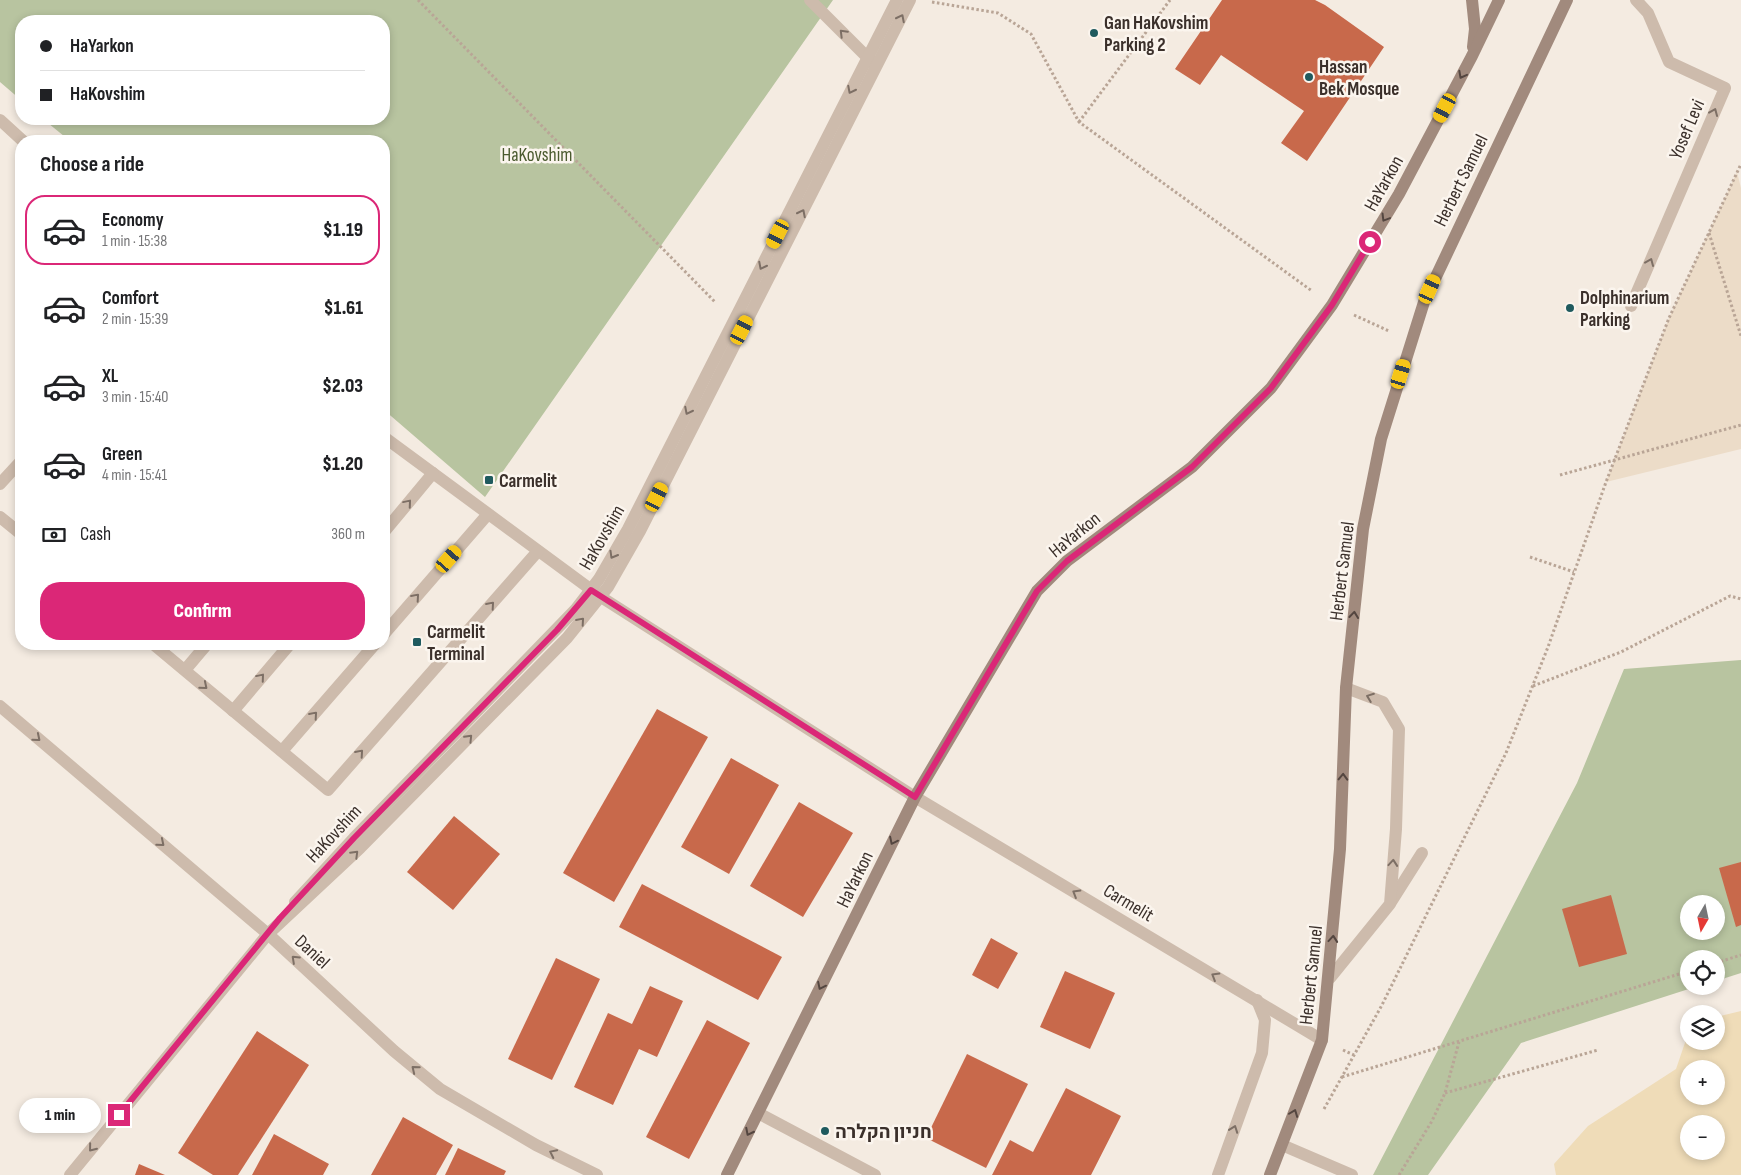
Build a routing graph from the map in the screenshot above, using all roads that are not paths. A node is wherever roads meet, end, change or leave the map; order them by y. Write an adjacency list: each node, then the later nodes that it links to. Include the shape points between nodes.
1 (810, 0): 9 (street, one-way to 1)
2 (897, 0): 9 (street, HaKovshim)
3 (910, 0): 9 (street, HaKovshim, one-way to 3)
4 (1472, 0): 8 (main road, via 1475,29)
5 (1498, 0): 8 (main road, HaYarkon)
6 (1568, 0): 29 (main road, Herbert Samuel, one-way to 6, via 1363,529 1381,439 1410,342 1442,263)
7 (1636, 0): 12 (street, Yosef Levi, one-way to 7, via 1724,88 1669,62 1648,13)
8 (1472, 56): 33 (main road, HaYarkon, one-way to 33, via 1399,194 1332,305 1271,388 1192,467 1067,561 1037,591)
9 (872, 62): 22 (street, HaKovshim, one-way to 22, via 734,321); 22 (street, HaKovshim, one-way to 9, via 640,531)
10 (0, 120): 11 (street)
11 (16, 135)
12 (1631, 306)
13 (390, 442): 15 (street, Carmelit)
14 (15, 468): 16 (street)
15 (433, 473): 17 (street, Carmelit); 19 (street, one-way to 15)
16 (0, 484)
17 (488, 514): 21 (street, Carmelit); 23 (street, one-way to 17)
18 (0, 517): 20 (street)
19 (390, 525)
20 (15, 529)
21 (538, 551): 22 (street, Carmelit); 32 (street, one-way to 21, via 328,790)
22 (596, 593): 33 (street, Carmelit); 36 (street, HaKovshim, via 566,638 360,848)
23 (390, 627)
24 (160, 650): 28 (street)
25 (202, 650): 28 (street)
26 (285, 650): 31 (street, one-way to 26)
27 (370, 650): 32 (street, one-way to 27)
28 (185, 670): 31 (street, one-way to 31)
29 (1346, 688): 35 (street, one-way to 29, via 1399,730 1383,702); 37 (main road, Herbert Samuel, one-way to 29, via 1340,849)
30 (0, 706): 36 (street, Daniel, one-way to 36)
31 (233, 711): 32 (street)
32 (282, 751)
33 (915, 797): 38 (street, Carmelit, one-way to 33); 40 (main road, HaYarkon, one-way to 40)
34 (1422, 853): 35 (street)
35 (1390, 904): 37 (street)
36 (268, 934): 42 (street, HaKovshim, one-way to 42); 43 (street, Daniel, one-way to 36, via 536,1145 440,1089 394,1051)
37 (1330, 978): 39 (main road, Herbert Samuel)
38 (1257, 1000): 39 (street, Carmelit); 46 (street, Herbert Samuel, one-way to 38, via 1262,1053 1266,1020)
39 (1322, 1040): 41 (main road, Herbert Samuel, one-way to 39)
40 (758, 1113): 44 (main road, HaYarkon, one-way to 44); 45 (street)
41 (1282, 1145): 47 (main road, Herbert Samuel); 48 (street)
42 (70, 1175)
43 (597, 1175)
44 (727, 1175)
45 (875, 1175)
46 (1218, 1175)
47 (1270, 1175)
48 (1352, 1175)

